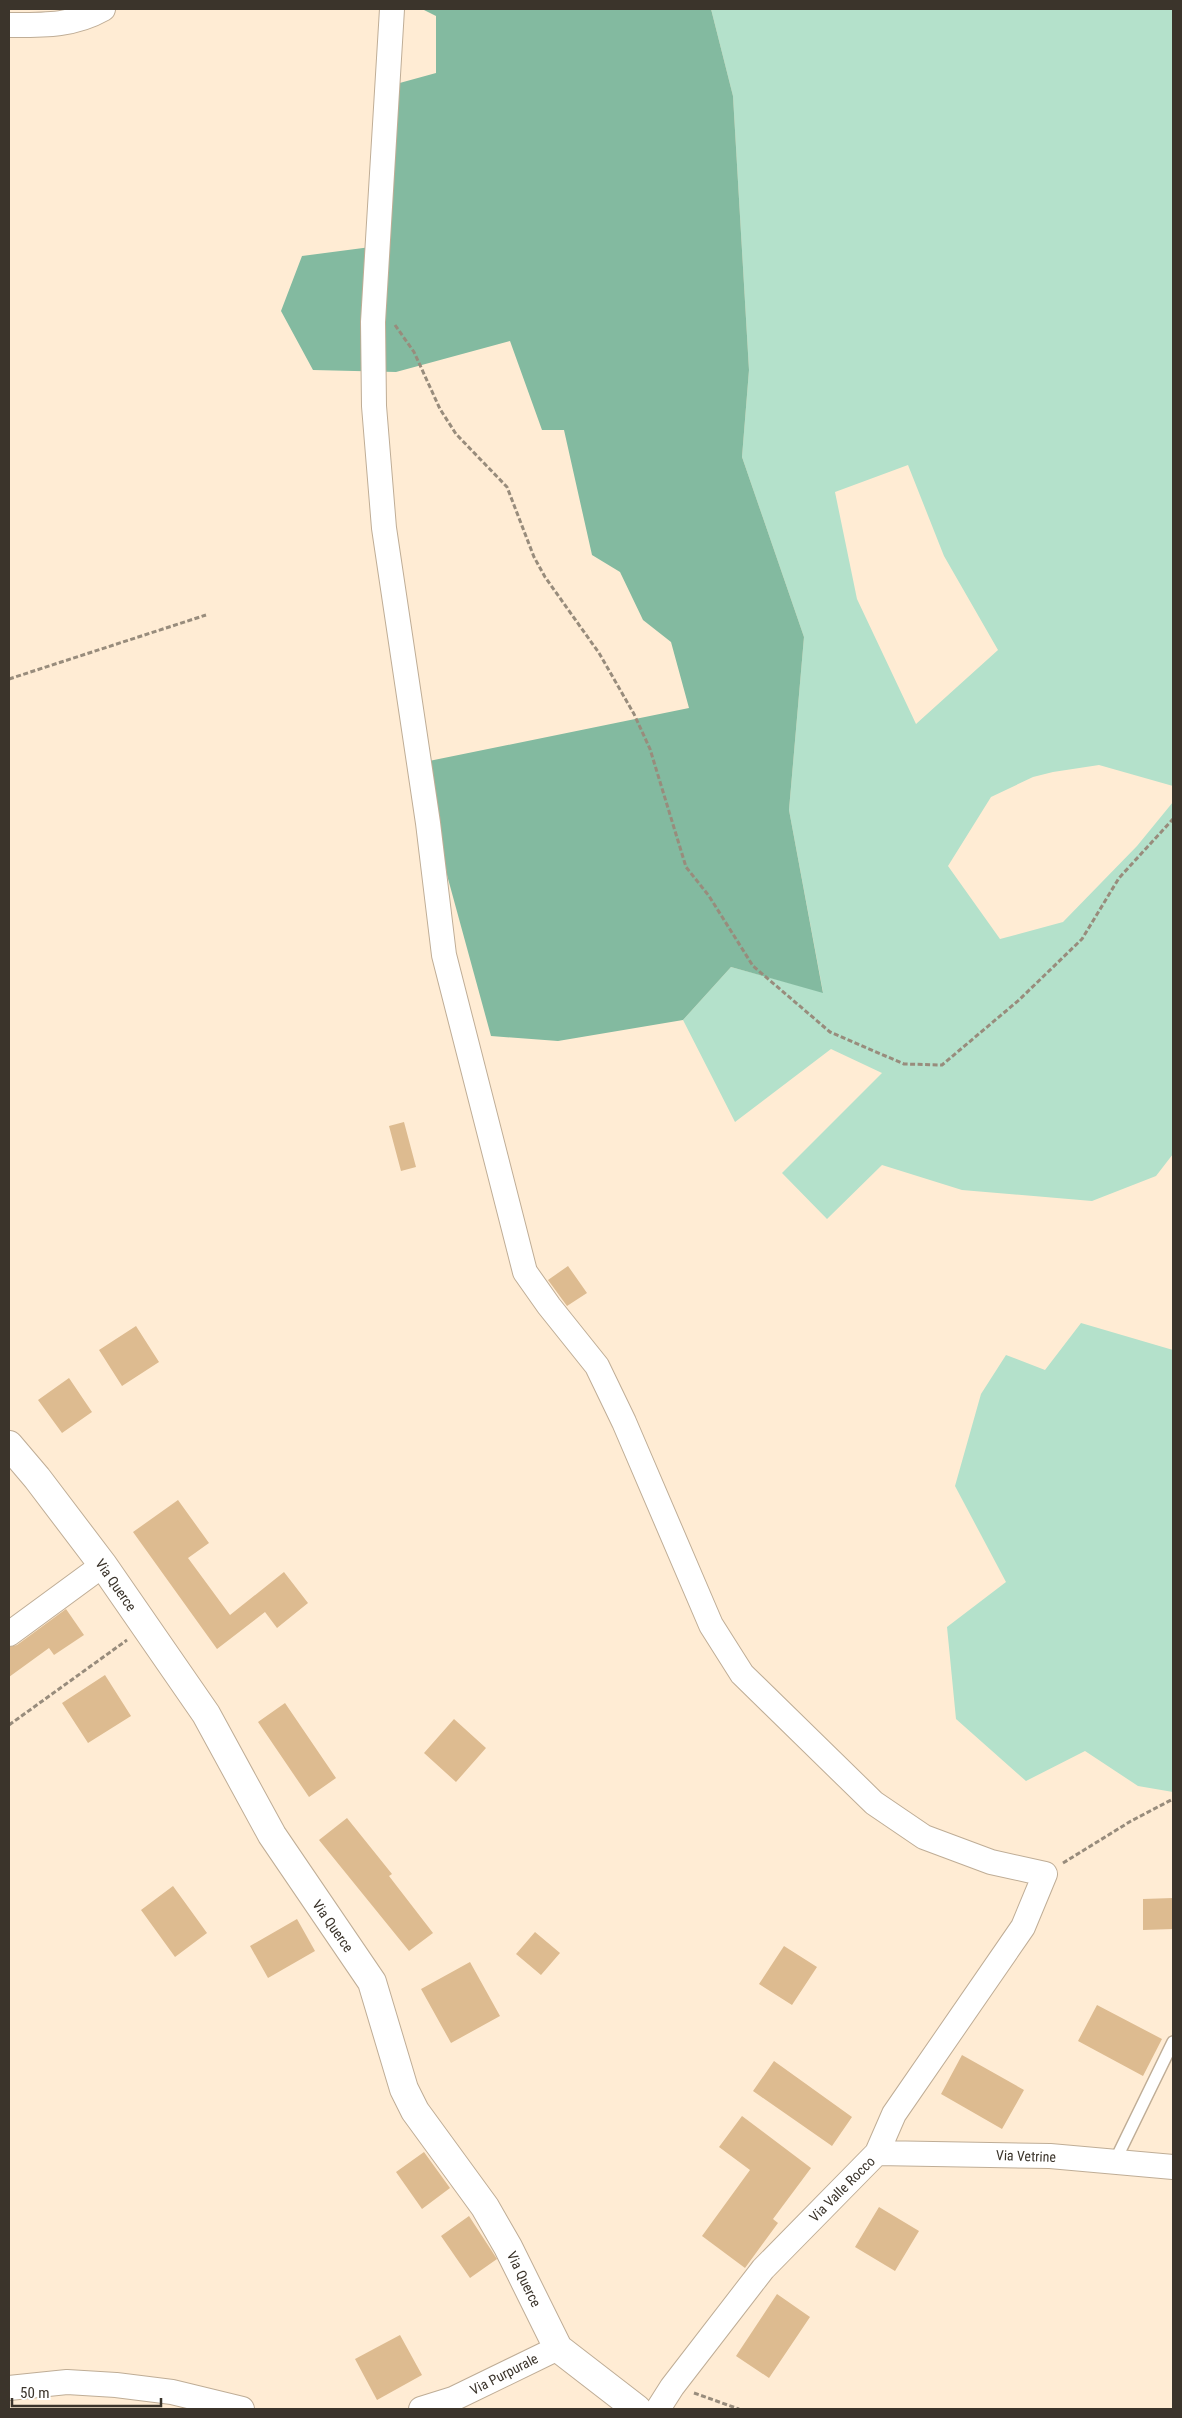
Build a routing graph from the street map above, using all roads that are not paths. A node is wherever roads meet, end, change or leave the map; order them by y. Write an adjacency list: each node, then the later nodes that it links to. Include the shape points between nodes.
1 (103, 9): 3 (street, via 78,21)
2 (392, 9): 8 (street, Via Valle Rocco, via 375,302 374,406 384,528 428,823 444,955 525,1272 597,1366 712,1625 742,1674 874,1804 924,1837 991,1862 1045,1874 1023,1927 894,2114)
3 (9, 25)
4 (9, 1445): 5 (street, Via Querce)
5 (103, 1565): 6 (street); 11 (street, Via Querce, via 206,1714 272,1835 372,1982 404,2089 415,2111 485,2207)
6 (9, 1634)
7 (1173, 2042): 9 (lane)
8 (877, 2153): 9 (street, Via Vetrine, via 1050,2156); 16 (street, Via Valle Rocco, via 763,2269)
9 (1115, 2161): 10 (street, Via Vetrine)
10 (1173, 2167)
11 (558, 2348): 14 (street, Via Purpurale, via 453,2400); 15 (street, Via Querce)
12 (9, 2388): 13 (street, via 67,2382 116,2385 172,2392)
13 (242, 2409)
14 (421, 2409)
15 (637, 2409)
16 (658, 2409)

